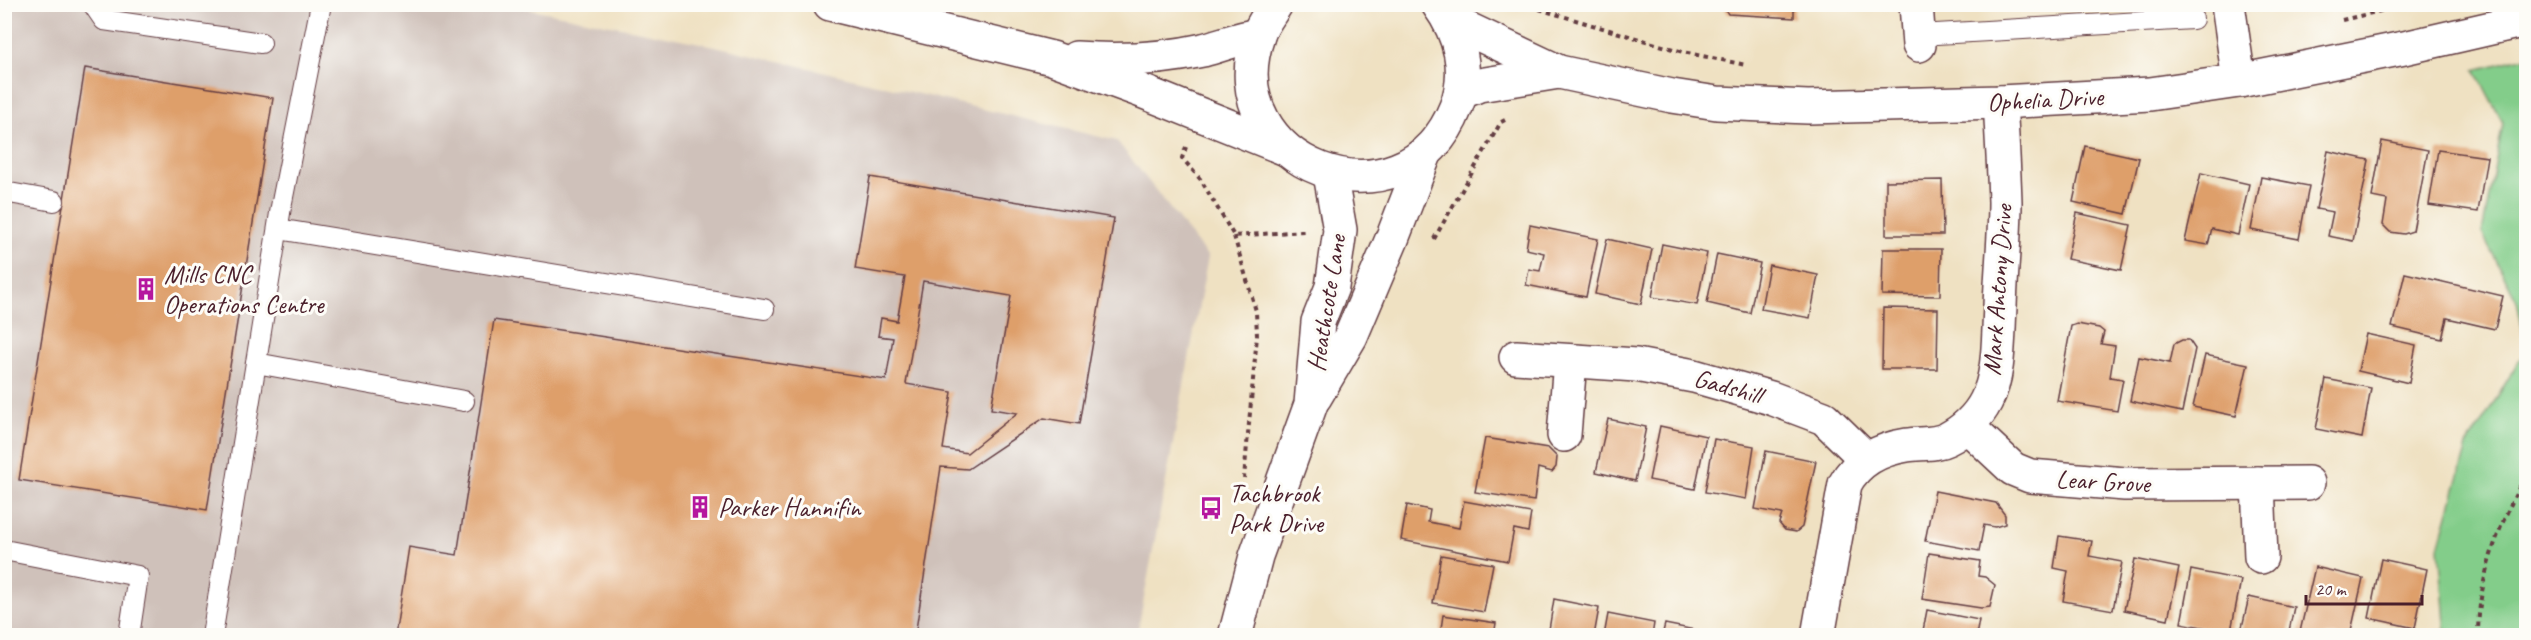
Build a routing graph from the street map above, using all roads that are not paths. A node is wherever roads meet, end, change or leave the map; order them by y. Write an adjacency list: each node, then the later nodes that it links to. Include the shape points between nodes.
1 (93, 4): 11 (lane, via 104,20)
2 (321, 4): 22 (lane)
3 (830, 4): 12 (street)
4 (1276, 4): 10 (street)
5 (2228, 4): 14 (street)
6 (1444, 13): 13 (street, Ophelia Drive); 15 (street, via 1462,57)
7 (2193, 19): 9 (lane)
8 (2526, 20): 14 (street, Ophelia Drive)
9 (1918, 28)
10 (1258, 35): 12 (street, via 1172,55 1101,60); 17 (street, via 1252,60 1253,88 1268,128)
11 (261, 43)
12 (1052, 58): 17 (street)
13 (1558, 72): 15 (street, Ophelia Drive); 16 (street, Ophelia Drive, via 1672,96 1761,106)
14 (2239, 81): 16 (street, Ophelia Drive, via 2150,94)
15 (1462, 92): 18 (street, via 1448,127)
16 (2000, 102): 29 (street, Mark Antony Drive, via 2005,205 1999,330 1986,402)
17 (1286, 149): 19 (street)
18 (1425, 154): 19 (street, via 1401,169 1371,177); 28 (street, via 1351,336)
19 (1330, 174): 28 (street, Heathcote Lane, via 1341,230 1332,287 1318,322)
20 (4, 192): 21 (lane)
21 (54, 201)
22 (278, 229): 23 (lane); 26 (lane)
23 (764, 309)
24 (1516, 357): 25 (street, Gadshill)
25 (1570, 361): 30 (street); 31 (street, Gadshill, via 1636,365 1694,376 1771,398 1824,418)
26 (256, 363): 27 (lane); 37 (lane)
27 (464, 401)
28 (1311, 404): 38 (street, Heathcote Lane, via 1256,556)
29 (1967, 426): 31 (street, Mark Antony Drive, via 1940,443 1907,445); 32 (street, Lear Grove, via 2013,469 2030,476 2125,484)
30 (1564, 435)
31 (1866, 459): 39 (street, Mark Antony Drive, via 1851,471 1845,484)
32 (2259, 483): 33 (street, Lear Grove); 35 (street)
33 (2308, 483)
34 (4, 550): 36 (lane, via 138,576)
35 (2261, 557)
36 (129, 636)
37 (212, 636)
38 (1235, 636)
39 (1818, 636)

